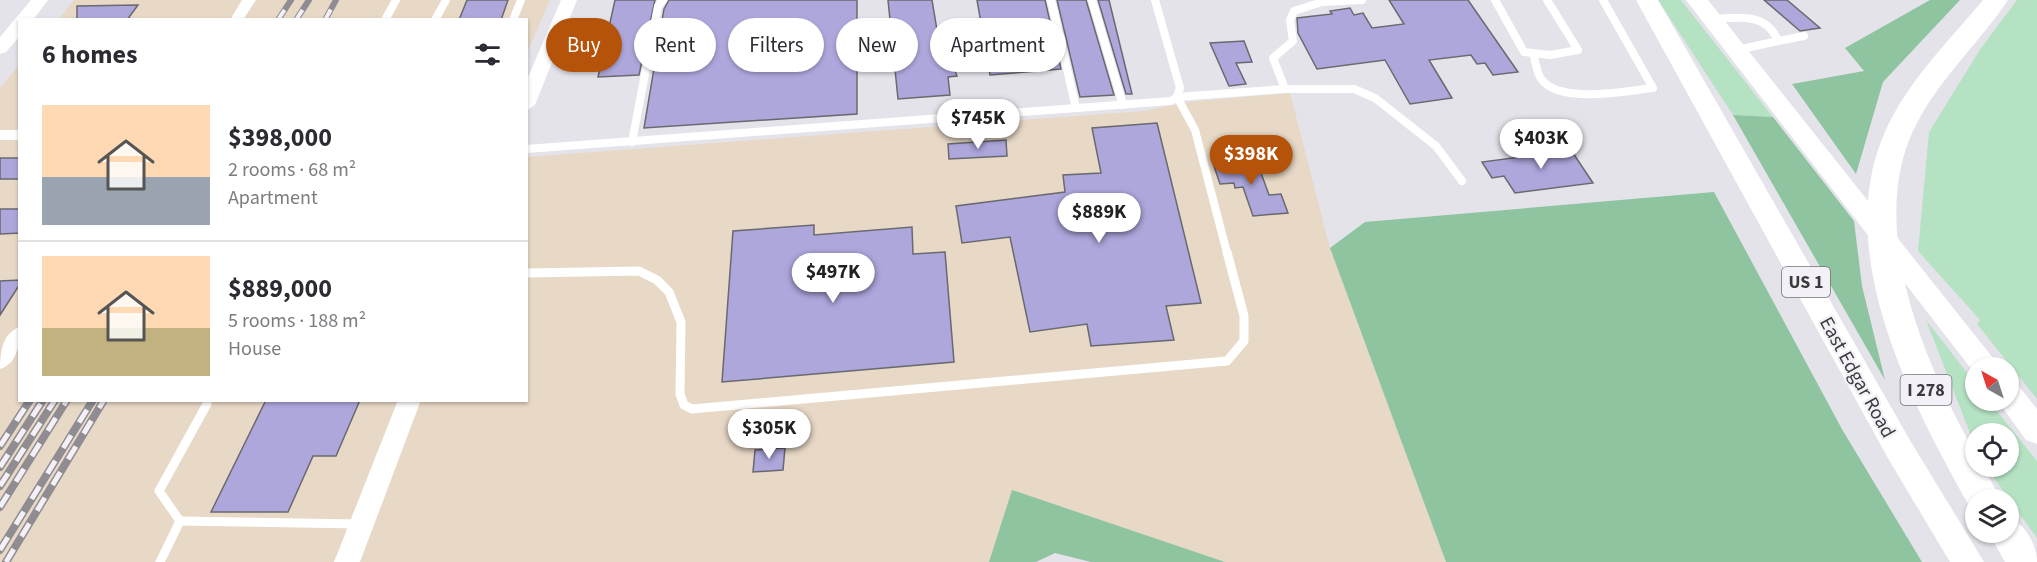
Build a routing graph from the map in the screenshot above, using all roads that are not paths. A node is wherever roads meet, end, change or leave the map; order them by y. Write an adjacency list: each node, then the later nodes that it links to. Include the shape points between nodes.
1 (40, 0): 18 (street)
2 (249, 0): 19 (street)
3 (396, 0): 20 (lane)
4 (446, 0): 21 (lane)
5 (521, 0): 22 (lane)
6 (569, 0): 29 (street)
7 (663, 0): 37 (lane, via 658,6)
8 (1051, 0): 34 (lane)
9 (1092, 0): 33 (lane)
10 (1155, 0): 32 (lane, via 1180,88)
11 (1362, 0): 30 (lane, via 1304,5 1293,11 1293,41 1274,58)
12 (1495, 0): 28 (lane, via 1524,52)
13 (1547, 0): 28 (lane, via 1578,50)
14 (1602, 0): 28 (lane, via 1653,88 1574,94 1556,90 1542,81)
15 (1647, 0): 54 (highway, East Edgar Road / US 1, via 1894,441)
16 (1996, 0): 48 (highway, I 278, via 1902,125 1889,159 1883,203 1889,272 1900,323 1951,443)
17 (1704, 10): 25 (lane, via 1752,17 1770,26); 27 (highway)
18 (26, 18)
19 (237, 18)
20 (386, 18)
21 (436, 18)
22 (514, 18)
23 (18, 27): 26 (street)
24 (1804, 36): 25 (lane)
25 (1778, 41): 27 (lane)
26 (0, 48)
27 (1736, 50): 42 (highway)
28 (1533, 53)
29 (533, 73): 31 (street)
30 (1285, 89): 32 (lane); 39 (lane, via 1354,89 1375,98 1436,146)
31 (528, 96)
32 (1177, 97): 33 (lane); 40 (lane, via 1195,130 1244,316 1244,341 1227,362 692,409 684,405 680,394 681,310 670,289 657,277 639,271)
33 (1123, 105): 34 (lane)
34 (1077, 108): 37 (lane)
35 (0, 135): 36 (street)
36 (18, 135)
37 (632, 142): 38 (lane)
38 (528, 149)
39 (1462, 181)
40 (528, 273)
41 (18, 337): 43 (street)
42 (1978, 357)
43 (0, 362)
44 (409, 402): 50 (street)
45 (207, 404): 49 (lane, via 159,491)
46 (2019, 408): 47 (highway)
47 (2037, 430)
48 (1978, 489)
49 (180, 521): 50 (lane); 52 (lane)
50 (361, 524): 53 (street)
51 (2012, 543): 55 (highway)
52 (159, 562)
53 (346, 562)
54 (1968, 562)
55 (2025, 562)

